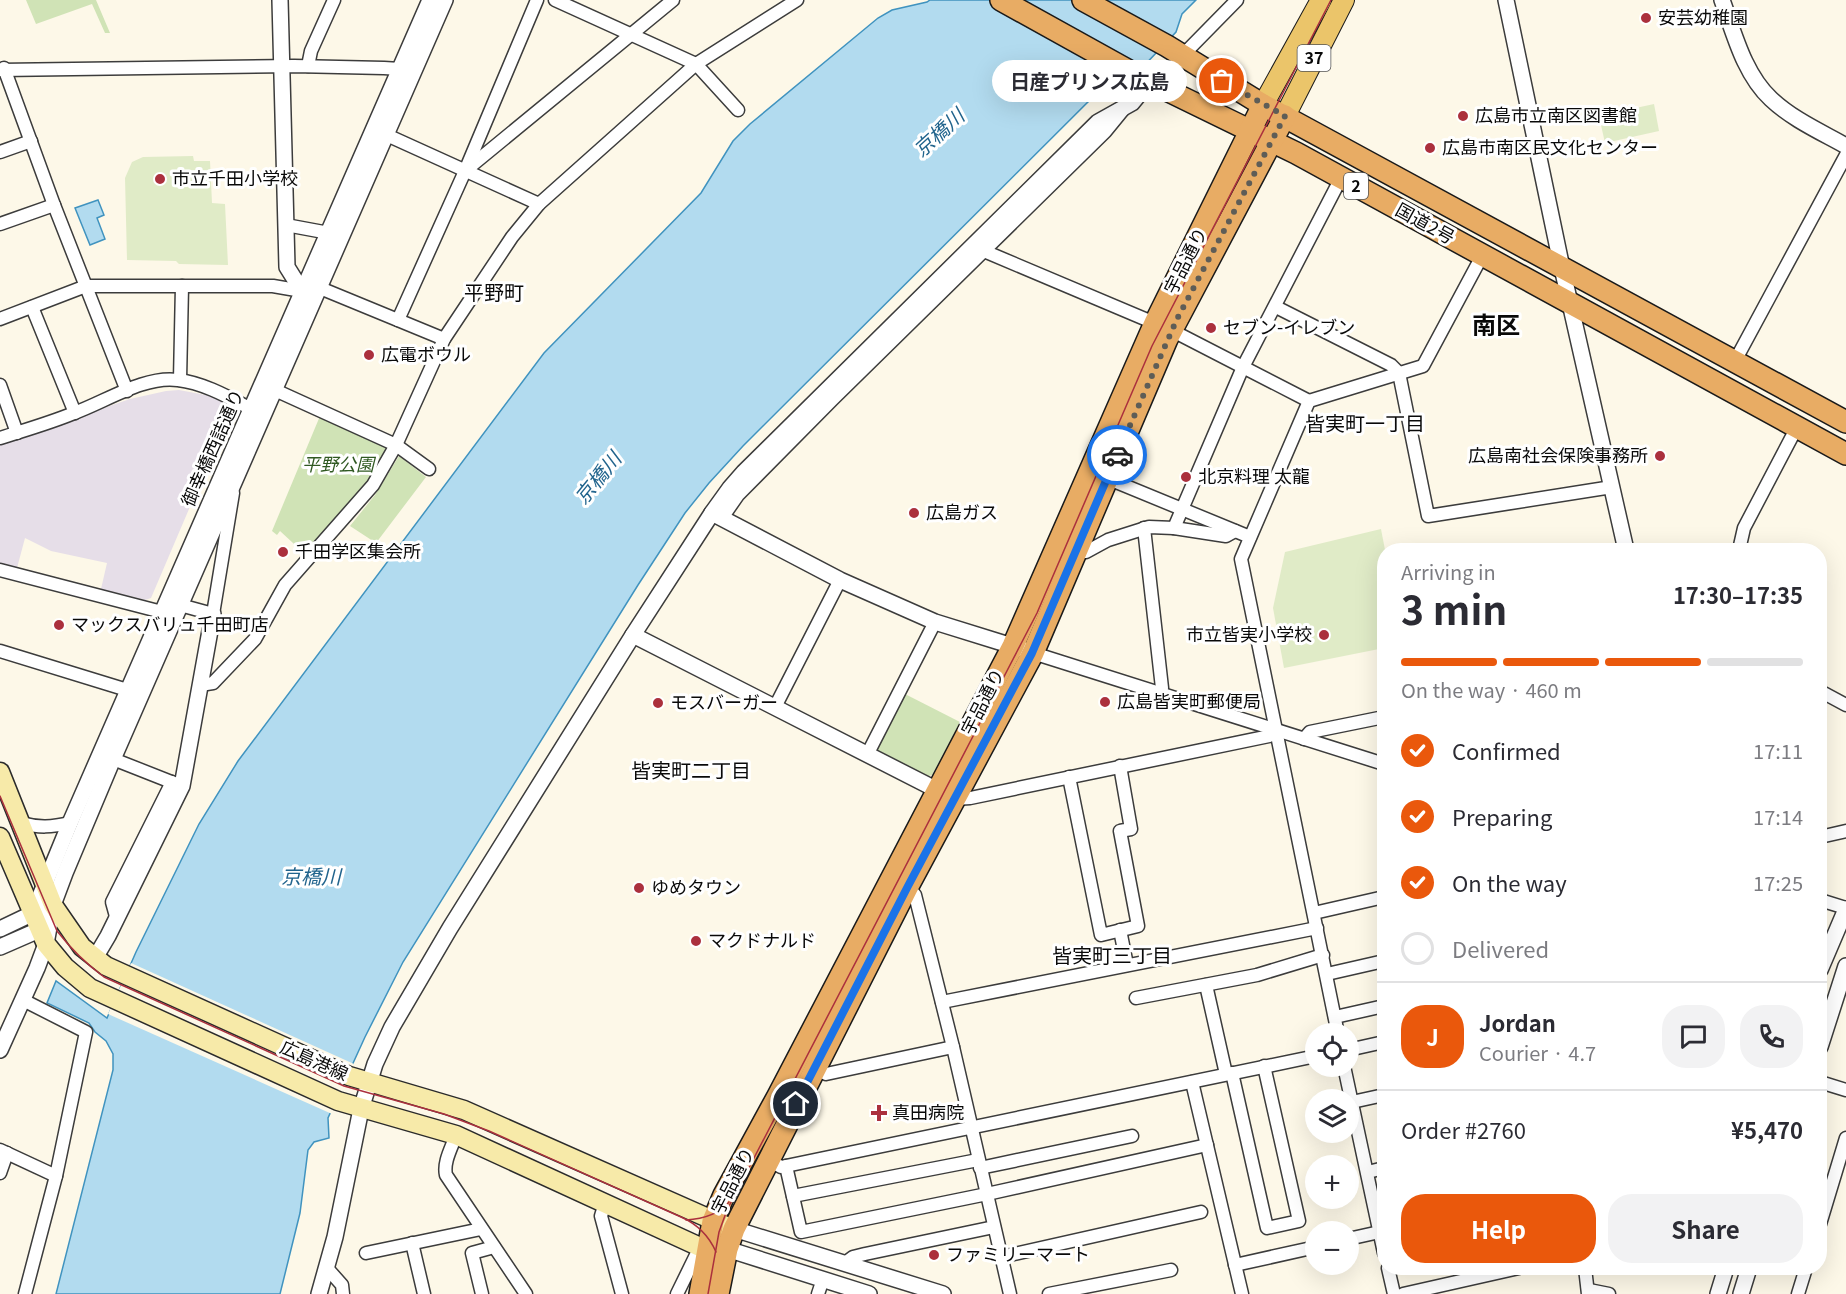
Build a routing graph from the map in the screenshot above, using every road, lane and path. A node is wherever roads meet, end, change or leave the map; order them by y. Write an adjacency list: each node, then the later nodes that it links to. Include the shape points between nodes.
1 (280, 0): 19 (street)
2 (334, 0): 20 (street)
3 (430, 0): 22 (street, 御幸橋西詰通り)
4 (445, 0): 22 (street, 御幸橋西詰通り)
5 (537, 0): 35 (street)
6 (555, 0): 16 (street)
7 (670, 0): 16 (street)
8 (797, 0): 18 (street)
9 (1001, 0): 23 (highway, 国道2号 / 2)
10 (1083, 0): 17 (highway, 国道2号 / 2)
11 (1237, 0): 17 (street)
12 (1320, 0): 24 (main road, 37)
13 (1344, 0): 27 (main road, 37)
14 (1506, 0): 44 (street)
15 (1722, 0): 32 (street, via 1747,64 1761,88 1784,109)
16 (630, 36): 18 (street); 35 (street)
17 (1174, 51): 24 (highway, 国道2号 / 2)
18 (696, 64): 26 (street); 37 (street)
19 (282, 66): 20 (street); 21 (street); 40 (street)
20 (308, 66): 22 (street)
21 (2, 69): 31 (street)
22 (406, 71): 29 (street, 御幸橋西詰通り)
23 (1144, 78): 25 (street, via 1132,103); 28 (highway, 国道2号 / 2)
24 (1263, 105): 27 (highway, 国道2号 / 2); 28 (highway, 宇品通り)
25 (1123, 109): 42 (street, via 1105,132); 77 (street, via 1098,122 744,472 730,488)
26 (738, 110)
27 (1285, 116): 30 (highway, 宇品通り); 44 (highway, 国道2号 / 2)
28 (1251, 131): 30 (highway, 国道2号 / 2); 54 (highway, 宇品通り)
29 (379, 132): 35 (street); 41 (street, 御幸橋西詰通り); 47 (street, 御幸橋西詰通り)
30 (1272, 140): 36 (highway, 国道2号 / 2); 54 (highway, 宇品通り)
31 (31, 141): 33 (street); 38 (street)
32 (1846, 146)
33 (0, 152)
34 (1846, 154): 56 (street)
35 (465, 171): 37 (street); 53 (street)
36 (1341, 178): 43 (highway, 国道2号 / 2); 51 (street)
37 (539, 204): 55 (street, via 512,237)
38 (54, 205): 39 (street); 45 (street)
39 (0, 224)
40 (286, 225): 41 (street); 48 (street, via 287,267)
41 (328, 233): 48 (street, 御幸橋西詰通り)
42 (984, 251): 54 (street); 77 (street)
43 (1482, 256): 49 (highway, 国道2号 / 2); 58 (street, via 1423,366)
44 (1562, 268): 49 (street); 56 (highway, 国道2号 / 2)
45 (86, 286): 46 (street); 50 (street); 62 (street)
46 (182, 286): 48 (street, via 273,286); 59 (street)
47 (320, 288): 48 (street); 53 (street); 61 (street, 御幸橋西詰通り)
48 (302, 291): 61 (street, 御幸橋西詰通り)
49 (1571, 304): 67 (highway, 国道2号 / 2); 75 (street)
50 (32, 307): 52 (street); 65 (street)
51 (1275, 307): 57 (street); 58 (street)
52 (0, 319)
53 (398, 320): 55 (street)
54 (1163, 327): 57 (street); 73 (highway, 宇品通り)
55 (444, 339): 70 (street)
56 (1735, 361): 66 (highway, 国道2号 / 2)
57 (1243, 367): 63 (street); 76 (street)
58 (1400, 373): 63 (street); 75 (street, via 1428,516)
59 (180, 380): 62 (street, via 161,379); 64 (street)
60 (0, 386): 68 (street)
61 (268, 387): 64 (street, 御幸橋西詰通り); 70 (street)
62 (127, 391): 65 (street)
63 (1309, 402): 81 (street)
64 (257, 412): 74 (street, 御幸橋西詰通り); 88 (street, 御幸橋西詰通り)
65 (75, 413): 68 (street)
66 (1846, 422)
67 (1797, 427): 71 (highway, 国道2号 / 2); 83 (street, via 1744,528)
68 (17, 433): 69 (street)
69 (0, 438)
70 (396, 445): 72 (street); 94 (street, via 366,496 285,585 255,639 213,683)
71 (1846, 454)
72 (429, 469)
73 (1098, 474): 76 (street); 84 (highway, 宇品通り); 92 (highway, 宇品通り)
74 (236, 480): 87 (street, 御幸橋西詰通り); 89 (street)
75 (1612, 487): 82 (street)
76 (1182, 510): 79 (street); 80 (street)
77 (717, 515): 86 (street); 91 (street)
78 (1143, 528): 79 (street); 84 (street, via 1086,552); 96 (street)
79 (1174, 528): 80 (street, via 1226,536)
80 (1235, 531): 81 (street)
81 (1250, 537): 101 (street, via 1241,559)
82 (1624, 543)
83 (1741, 543)
84 (1077, 549): 92 (highway, 宇品通り)
85 (0, 570): 88 (street)
86 (840, 580): 90 (street); 99 (street)
87 (180, 605): 88 (street); 89 (street); 95 (street, 御幸橋西詰通り)
88 (162, 612): 95 (street, 御幸橋西詰通り)
89 (213, 614): 94 (street)
90 (935, 622): 92 (street); 103 (street)
91 (633, 635): 99 (street); 152 (street, via 450,928 392,1027)
92 (1023, 650): 96 (street); 110 (highway, 宇品通り)
93 (0, 651): 95 (street)
94 (200, 685): 109 (street)
95 (135, 692): 104 (street, 御幸橋西詰通り); 112 (street, 御幸橋西詰通り)
96 (1160, 693): 101 (street)
97 (1827, 695): 98 (street)
98 (1846, 705)
99 (775, 707): 103 (street)
100 (1377, 718): 102 (street, via 1310,732)
101 (1276, 731): 102 (street); 106 (street, via 1269,736); 122 (street)
102 (1304, 739): 105 (street)
103 (867, 755): 110 (street)
104 (113, 759): 109 (street); 120 (street, 御幸橋西詰通り)
105 (1377, 762)
106 (1120, 766): 108 (street); 126 (street, via 1131,829 1120,831 1138,926)
107 (0, 772): 111 (main road, 広島港線)
108 (1069, 777): 110 (street, via 970,798); 126 (street, via 1101,935)
109 (177, 784): 130 (street, via 117,920)
110 (946, 795): 117 (highway, 宇品通り); 177 (highway, 宇品通り)
111 (21, 823): 112 (street, via 37,827); 116 (main road, 広島港線)
112 (70, 823): 116 (street, 御幸橋西詰通り)
113 (1846, 831): 114 (street)
114 (1827, 835)
115 (0, 837): 125 (main road, 広島港線)
116 (45, 883): 120 (main road, 広島港線); 125 (street, 御幸橋西詰通り)
117 (908, 886): 138 (street, via 915,894); 149 (highway, 宇品通り)
118 (1377, 899): 122 (street)
119 (1827, 902): 121 (street)
120 (53, 905): 125 (street, 御幸橋西詰通り); 130 (main road, 広島港線, via 82,947)
121 (1846, 908): 127 (street)
122 (1314, 913): 123 (street)
123 (1317, 928): 129 (street); 132 (street)
124 (0, 929): 125 (street)
125 (39, 929): 128 (street); 137 (street); 157 (main road, 広島港線, via 75,977 90,988)
126 (1120, 930): 132 (street)
127 (1827, 944)
128 (0, 947)
129 (1323, 955): 134 (street); 135 (street)
130 (95, 958): 152 (main road, 広島港線, via 125,976)
131 (1377, 963): 134 (street)
132 (1127, 965): 138 (street)
133 (1846, 966): 142 (street)
134 (1327, 974): 140 (street)
135 (1206, 985): 136 (street); 150 (street)
136 (1136, 998)
137 (23, 1000): 146 (street); 170 (street, via 86,1032)
138 (942, 1002): 144 (street)
139 (1377, 1008): 140 (street)
140 (1335, 1017): 141 (street)
141 (1336, 1023)
142 (1827, 1025)
143 (1377, 1044): 145 (street)
144 (953, 1047): 149 (street, via 826,1074); 158 (street)
145 (1359, 1048)
146 (0, 1050)
147 (1305, 1058): 148 (street)
148 (1264, 1066): 150 (street); 150 (street, via 1299,1221 1267,1228)
149 (815, 1067): 165 (highway, 宇品通り)
150 (1229, 1073): 151 (street)
151 (1192, 1082): 158 (street); 163 (street)
152 (369, 1083): 157 (street); 177 (main road, 広島港線, via 464,1110)
153 (1827, 1084): 154 (street)
154 (1846, 1090)
155 (1377, 1097): 156 (street)
156 (1359, 1100)
157 (361, 1109): 160 (main road, 広島港線); 191 (street)
158 (971, 1129): 165 (street); 166 (street)
159 (1359, 1133): 168 (street)
160 (456, 1135): 174 (main road, 広島港線); 179 (street, via 446,1162 446,1175)
161 (1132, 1136): 166 (street)
162 (1846, 1138): 173 (street)
163 (1207, 1145): 171 (street); 190 (street)
164 (3, 1151): 169 (street); 170 (street)
165 (777, 1163): 172 (street); 180 (highway, 宇品通り)
166 (979, 1164): 171 (street); 172 (street)
167 (1377, 1170): 168 (street)
168 (1368, 1172): 175 (street)
169 (0, 1173)
170 (56, 1176): 201 (street)
171 (987, 1194): 172 (street, via 801,1232); 178 (street)
172 (793, 1196)
173 (1827, 1201)
174 (605, 1203): 185 (main road, 広島港線); 207 (street, via 601,1216)
175 (1377, 1211)
176 (1201, 1212): 188 (street)
177 (712, 1221): 180 (main road, 広島港線); 185 (highway, 宇品通り)
178 (994, 1227): 188 (street); 189 (street, via 865,1254)
179 (481, 1229): 183 (street); 184 (street)
180 (734, 1229): 185 (highway, 宇品通り); 189 (street)
181 (1377, 1233): 182 (street)
182 (1359, 1237)
183 (412, 1243): 187 (street); 204 (street)
184 (494, 1247): 205 (street, via 472,1253); 206 (street)
185 (711, 1248): 199 (street); 208 (street); 209 (highway, 宇品通り); 210 (highway, 宇品通り)
186 (1305, 1249): 190 (street)
187 (366, 1253)
188 (1001, 1257): 213 (street)
189 (845, 1263): 212 (street)
190 (1235, 1265): 215 (street)
191 (326, 1267): 202 (street); 203 (street, via 342,1285)
192 (1171, 1270): 214 (street)
193 (1390, 1275): 216 (street)
194 (1488, 1275): 217 (street)
195 (1586, 1275): 200 (street)
196 (1724, 1275): 219 (street)
197 (1747, 1275): 220 (street)
198 (1804, 1275): 221 (street)
199 (820, 1287): 211 (street)
200 (1589, 1292): 218 (street)
201 (25, 1294)
202 (319, 1294)
203 (343, 1294)
204 (424, 1294)
205 (482, 1294)
206 (526, 1294)
207 (622, 1294)
208 (676, 1294)
209 (700, 1294)
210 (718, 1294)
211 (868, 1294)
212 (943, 1294)
213 (1010, 1294)
214 (1049, 1294)
215 (1242, 1294)
216 (1394, 1294)
217 (1403, 1294)
218 (1609, 1294)
219 (1718, 1294)
220 (1741, 1294)
221 (1798, 1294)

